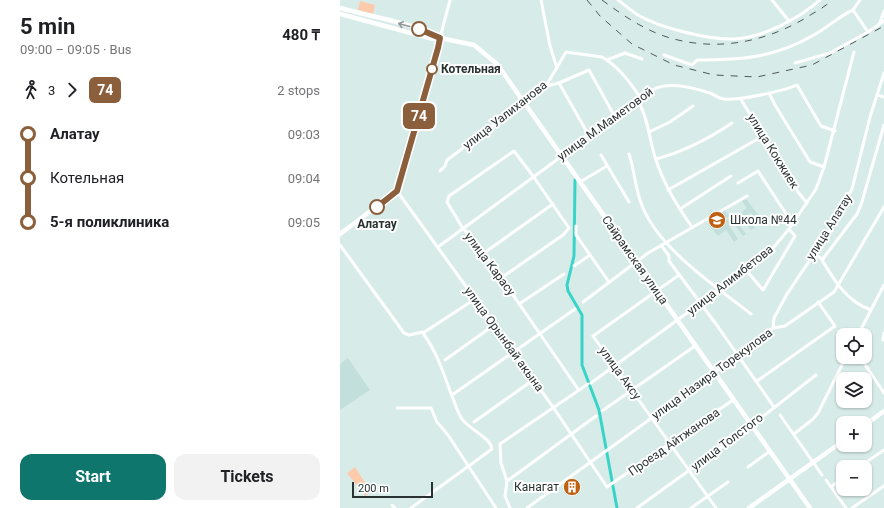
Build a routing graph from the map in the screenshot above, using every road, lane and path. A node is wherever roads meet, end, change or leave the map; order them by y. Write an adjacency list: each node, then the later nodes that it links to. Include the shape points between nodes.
1 (450, 0): 15 (street)
2 (541, 0): 21 (street)
3 (618, 0): 11 (street, via 637,15 697,35 734,39 769,30)
4 (772, 0): 11 (street)
5 (820, 0): 11 (street)
6 (860, 0): 8 (street)
7 (340, 8): 15 (main road, one-way to 7, via 434,34)
8 (853, 10): 14 (street); 17 (street, via 803,41 762,56 724,61 696,60 692,65)
9 (884, 11): 13 (street)
10 (340, 14): 15 (main road, via 433,39)
11 (789, 21)
12 (884, 21): 13 (street)
13 (880, 24): 14 (street)
14 (868, 32): 20 (street, via 830,53)
15 (440, 38): 30 (main road, Сайрамская улица, via 474,45 497,64); 51 (main road)
16 (854, 52): 35 (street, улица Алимбетова)
17 (664, 55)
18 (642, 59): 19 (street, via 625,53)
19 (607, 60): 21 (street, улица Уалиханова, via 566,52); 29 (street, улица Уалиханова, via 630,82)
20 (795, 63)
21 (557, 68): 24 (street, улица Уалиханова)
22 (884, 73): 26 (street, улица Алатау)
23 (559, 83): 24 (street); 32 (street, via 589,70); 37 (street)
24 (546, 86): 30 (street, улица Уалиханова, via 528,97)
25 (769, 93): 28 (street, улица М.Маметовой); 35 (street, улица М.Маметовой, via 797,85 821,126); 44 (street, via 810,162)
26 (878, 95): 27 (street); 69 (street, улица Алатау, via 870,116 852,189 830,230)
27 (884, 97)
28 (740, 98): 29 (street, улица М.Маметовой, via 726,100 711,93 672,85 656,88); 38 (street, улица Кокжиек)
29 (639, 100): 32 (street, улица М.Маметовой); 36 (street, улица Уалиханова)
30 (524, 103): 41 (main road, Сайрамская улица); 45 (street, улица Уалиханова, via 447,160)
31 (693, 106): 36 (street, via 670,122)
32 (615, 117): 37 (street, улица М.Маметовой)
33 (732, 123): 42 (street, via 691,147)
34 (884, 125): 71 (street, via 857,214)
35 (835, 131): 44 (street, улица Алимбетова)
36 (649, 132): 42 (street, улица Уалиханова)
37 (588, 134): 41 (street, улица М.Маметовой)
38 (763, 136): 50 (street); 54 (street, улица Кокжиек)
39 (629, 154): 64 (street, via 642,206)
40 (601, 155): 43 (street)
41 (562, 156): 46 (street, улица М.Маметовой); 48 (main road, Сайрамская улица)
42 (656, 159): 50 (street, улица Уалиханова)
43 (607, 166): 48 (street); 53 (street)
44 (824, 167): 54 (street, улица Алимбетова, via 816,189)
45 (440, 171)
46 (533, 176): 55 (street); 60 (street, улица М.Маметовой); 60 (street, улица Карасу, via 515,152 507,154 448,196 447,202)
47 (731, 176): 57 (street)
48 (580, 182): 72 (main road, Сайрамская улица)
49 (738, 183): 58 (street, via 758,171)
50 (668, 190): 57 (street, улица Уалиханова)
51 (397, 191): 63 (main road); 67 (street, улица Орынбай акына)
52 (747, 196): 61 (street)
53 (629, 202)
54 (807, 203): 58 (street, улица Алимбетова)
55 (553, 204): 68 (street); 77 (street, via 568,225 568,229)
56 (884, 207): 80 (street, улица Назира Торекулова)
57 (680, 209): 61 (street, улица Уалиханова)
58 (792, 223): 62 (street, улица Алимбетова)
59 (576, 226): 70 (street, via 576,235)
60 (462, 227): 67 (street, улица М.Маметовой); 68 (street, улица Карасу)
61 (692, 227): 64 (street)
62 (789, 229): 74 (street, улица Алимбетова, via 773,248); 74 (street, via 795,236 763,290)
63 (340, 234)
64 (664, 242): 66 (street); 81 (street)
65 (340, 245): 95 (street, via 404,333 409,335)
66 (660, 245): 72 (street); 76 (street)
67 (438, 247): 83 (street, улица Орынбай акына)
68 (484, 253): 77 (street, улица Карасу)
69 (813, 254): 71 (street); 93 (street, улица Алатау, via 774,318)
70 (590, 255): 73 (street); 78 (street)
71 (823, 260): 80 (street)
72 (636, 261): 78 (street); 82 (main road, Сайрамская улица)
73 (574, 266)
74 (746, 270): 81 (street, улица Алимбетова)
75 (564, 274): 87 (street)
76 (679, 275): 82 (street); 86 (street)
77 (501, 278): 87 (street, улица Карасу)
78 (609, 282): 84 (street)
79 (884, 285): 89 (street)
80 (838, 286): 85 (street, улица Назира Торекулова, via 834,292); 89 (street, via 856,303)
81 (719, 289): 86 (street, улица Алимбетова); 90 (street)
82 (657, 292): 91 (main road, Сайрамская улица); 105 (street, улица Аксу, via 593,336)
83 (475, 299): 92 (street, улица Орынбай акына); 95 (street)
84 (583, 302)
85 (818, 302): 93 (street, улица Назира Торекулова, via 785,326); 109 (street, via 835,326)
86 (700, 303): 91 (street, улица Алимбетова); 101 (street)
87 (519, 304): 96 (street, улица Карасу)
88 (575, 308): 96 (street)
89 (871, 310): 94 (street)
90 (750, 314)
91 (677, 320): 99 (main road, Сайрамская улица); 105 (street, улица Алимбетова)
92 (494, 325): 100 (street, улица Орынбай акына); 102 (street)
93 (773, 328): 101 (street, улица Назира Торекулова)
94 (862, 328)
95 (423, 332): 113 (street, via 438,358)
96 (540, 332): 100 (street); 110 (street, улица Карасу)
97 (884, 333): 98 (street)
98 (883, 340)
99 (695, 346): 106 (main road, Сайрамская улица); 111 (street)
100 (513, 352): 108 (street, улица Орынбай акына); 113 (street)
101 (738, 356): 106 (street, улица Назира Торекулова); 109 (street)
102 (445, 360)
103 (842, 364): 127 (street, via 818,413)
104 (864, 364): 112 (street)
105 (614, 366): 110 (street, улица Алимбетова); 111 (street, улица Аксу)
106 (714, 373): 114 (main road, Сайрамская улица); 122 (street, улица Назира Торекулова)
107 (816, 375): 116 (street, улица Толстого)
108 (533, 380): 115 (street, улица Орынбай акына); 124 (street)
109 (756, 381): 116 (street)
110 (578, 389): 115 (street, улица Алимбетова)
111 (632, 390): 118 (street); 122 (street, улица Аксу)
112 (884, 393)
113 (452, 395): 136 (street, via 462,419 470,429 492,445 491,451)
114 (733, 400): 125 (main road, Сайрамская улица); 128 (street, Проезд Айтжанова)
115 (552, 407): 126 (street, улица Орынбай акына); 141 (street, улица Алимбетова, via 500,444 501,463)
116 (774, 407): 125 (street, улица Толстого)
117 (397, 408): 136 (street, via 431,408 437,422)
118 (602, 411)
119 (884, 411): 123 (main road)
120 (780, 415): 127 (street)
121 (596, 416): 126 (street)
122 (651, 418): 128 (street, улица Аксу); 133 (street, улица Назира Торекулова)
123 (872, 420)
124 (474, 422)
125 (752, 425): 131 (main road, Сайрамская улица); 137 (street, улица Толстого)
126 (571, 434): 133 (street, улица Орынбай акына); 141 (street)
127 (794, 434): 134 (street)
128 (671, 444): 137 (street, улица Аксу); 145 (street, Проезд Айтжанова)
129 (836, 445): 134 (main road)
130 (884, 450): 132 (street)
131 (770, 451): 135 (street); 139 (main road, Сайрамская улица)
132 (869, 460)
133 (590, 462): 145 (street, улица Орынбай акына); 153 (street, улица Назира Торекулова)
134 (813, 462): 138 (street); 139 (main road)
135 (748, 467)
136 (468, 468): 150 (street); 151 (street)
137 (689, 471): 147 (street, улица Аксу); 154 (street, улица Толстого)
138 (822, 475)
139 (790, 479): 149 (main road, Сайрамская улица); 157 (main road)
140 (826, 480): 146 (street)
141 (507, 481): 152 (street, via 505,496)
142 (728, 482): 147 (street)
143 (836, 483): 146 (street)
144 (884, 486): 148 (street)
145 (609, 487)
146 (831, 487): 158 (street)
147 (708, 496): 155 (street); 156 (street, улица Аксу)
148 (858, 504): 159 (street); 160 (street)
149 (808, 507)
150 (412, 508)
151 (496, 508)
152 (510, 508)
153 (527, 508)
154 (637, 508)
155 (691, 508)
156 (716, 508)
157 (749, 508)
158 (846, 508)
159 (852, 508)
160 (861, 508)

